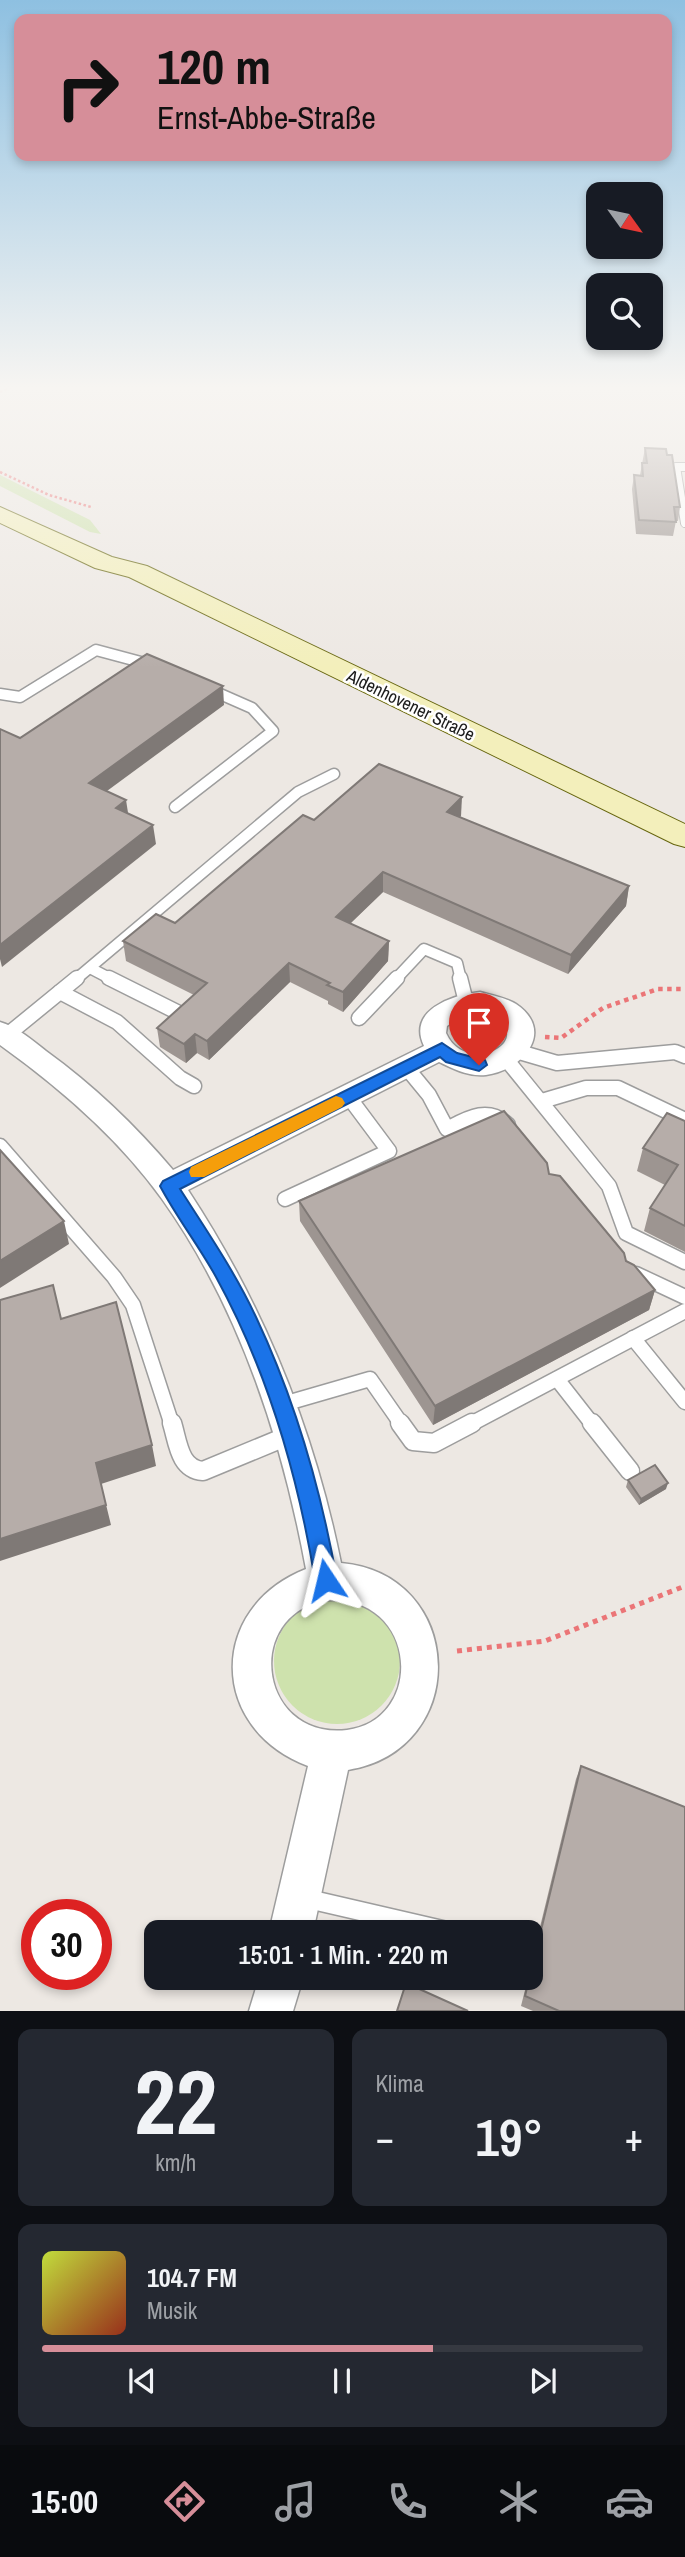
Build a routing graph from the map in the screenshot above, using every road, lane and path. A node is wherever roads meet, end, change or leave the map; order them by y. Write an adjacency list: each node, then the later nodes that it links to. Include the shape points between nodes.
1 (17, 480): 4 (path)
2 (681, 480): 6 (lane)
3 (0, 496): 7 (main road, Aldenhovener Straße, via 118,554)
4 (91, 507)
5 (0, 514): 7 (main road, Aldenhovener Straße, via 104,563)
6 (685, 523)
7 (138, 572): 13 (main road, Aldenhovener Straße)
8 (160, 668): 10 (lane, via 96,650 20,697)
9 (206, 688): 12 (lane, via 252,708 273,731)
10 (0, 694)
11 (334, 774): 14 (lane, via 298,792)
12 (175, 807)
13 (685, 837)
14 (90, 968): 16 (lane); 18 (lane)
15 (685, 989): 22 (path, via 658,989 603,1007 561,1038)
16 (60, 992): 20 (lane); 25 (lane, via 117,1022)
17 (466, 1002): 19 (lane, via 457,963 424,949); 21 (street, via 443,1011 436,1020 435,1040); 22 (street, via 505,1009 521,1027)
18 (177, 1012)
19 (359, 1018)
20 (4, 1040): 31 (street, via 69,1083 118,1128)
21 (442, 1049): 22 (street, via 452,1058 472,1064 494,1063); 24 (street)
22 (515, 1049): 23 (lane, via 556,1063 675,1052); 27 (lane)
23 (685, 1056)
24 (406, 1067): 26 (street); 29 (lane, via 429,1095 447,1129 484,1112 501,1116)
25 (194, 1086)
26 (348, 1096): 31 (street); 32 (lane, via 389,1151)
27 (542, 1101): 28 (lane, via 586,1088 618,1088); 33 (lane, via 609,1186 626,1233)
28 (685, 1120)
29 (517, 1136)
30 (0, 1146): 41 (lane, via 133,1304 185,1464 203,1471)
31 (169, 1186): 40 (street, via 222,1270 247,1320)
32 (285, 1199)
33 (685, 1262)
34 (628, 1275): 35 (lane, via 636,1274)
35 (685, 1297)
36 (685, 1311): 37 (lane)
37 (633, 1338): 38 (lane); 39 (lane)
38 (557, 1379): 40 (lane, via 434,1443 413,1441 370,1379); 42 (lane)
39 (685, 1402)
40 (279, 1405): 41 (street)
41 (291, 1435): 43 (street, via 314,1513)
42 (630, 1471)
43 (326, 1580): 46 (street, via 284,1599 268,1617 257,1639 253,1663 255,1689 281,1732 302,1746); 46 (street, via 374,1589 394,1604 414,1636 419,1675 413,1701 378,1741)
44 (685, 1586): 45 (path, via 545,1641)
45 (457, 1651)
46 (331, 1754): 47 (street)
47 (295, 1914): 48 (lane)
48 (347, 1920)
49 (277, 1990): 50 (street)
50 (271, 2011)

